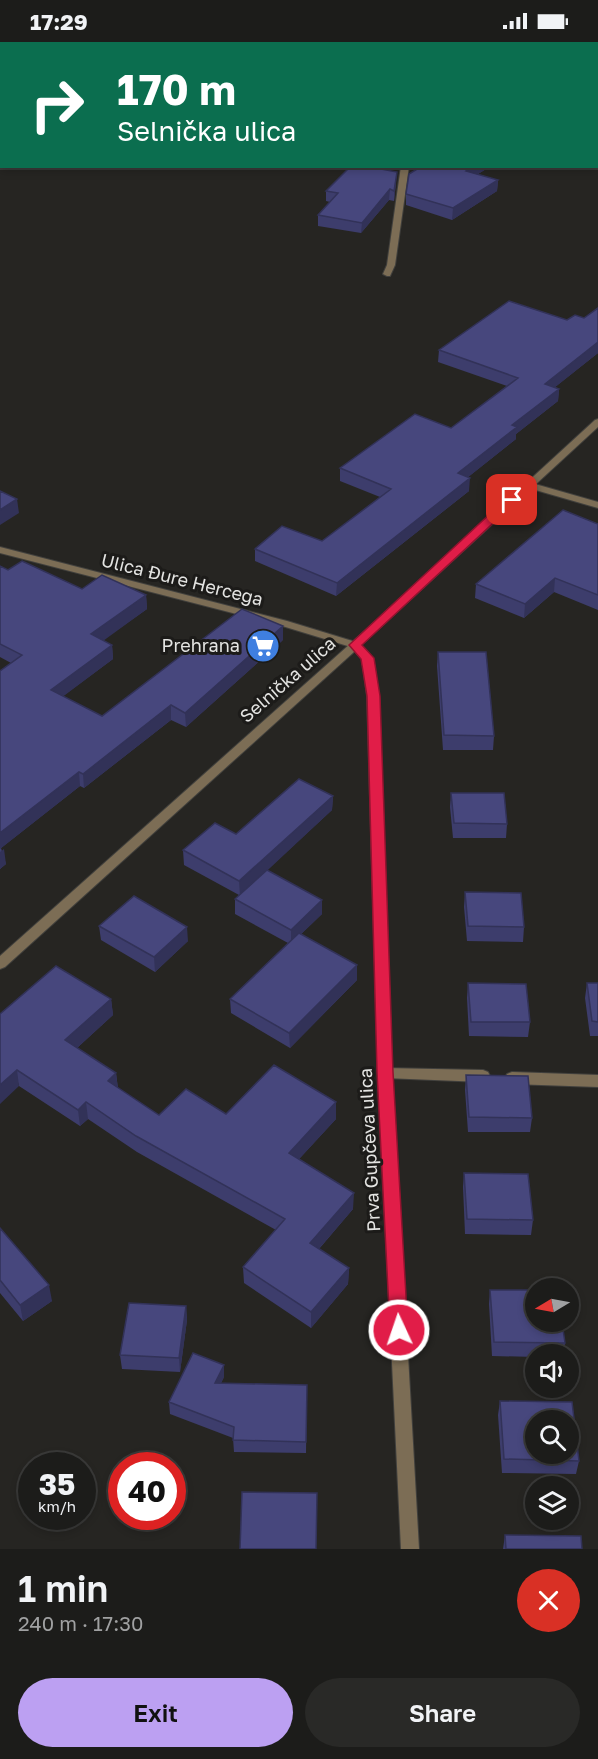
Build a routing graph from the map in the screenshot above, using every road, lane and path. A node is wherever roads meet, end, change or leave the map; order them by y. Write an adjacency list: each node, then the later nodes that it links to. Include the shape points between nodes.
1 (405, 168): 2 (street)
2 (387, 274)
3 (598, 422): 4 (street, Selnička ulica)
4 (528, 485): 5 (street); 7 (street, Selnička ulica)
5 (598, 505)
6 (0, 550): 7 (street, Ulica Đure Hercega)
7 (355, 645): 8 (street, Selnička ulica); 9 (street, Prva Gupčeva ulica, via 368,658 374,696)
8 (0, 964)
9 (385, 1072): 10 (street); 11 (street, Prva Gupčeva ulica)
10 (598, 1081)
11 (410, 1549)

